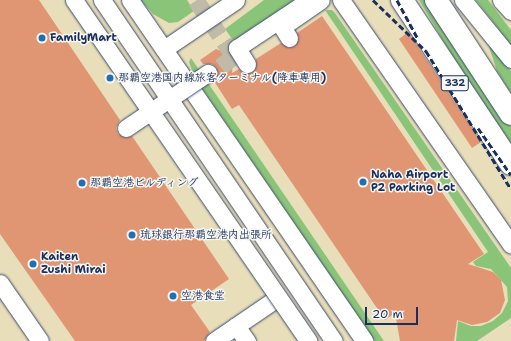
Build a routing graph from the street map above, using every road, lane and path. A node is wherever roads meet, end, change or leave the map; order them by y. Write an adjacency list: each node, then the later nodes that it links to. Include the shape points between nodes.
1 (67, 0): 24 (street)
2 (74, 0): 30 (street, bridge)
3 (102, 0): 31 (street, bridge)
4 (130, 0): 15 (street)
5 (236, 0): 15 (street)
6 (308, 0): 17 (street, via 237,48)
7 (321, 0): 14 (street, via 282,27)
8 (341, 0): 22 (street)
9 (402, 0): 21 (highway, 332)
10 (436, 0): 19 (highway, 332)
11 (463, 0): 16 (street)
12 (501, 0): 13 (street)
13 (511, 11)
14 (289, 38)
15 (164, 49): 32 (street)
16 (511, 59)
17 (247, 64)
18 (208, 72): 20 (street, bridge)
19 (511, 114)
20 (126, 128)
21 (511, 164)
22 (511, 245)
23 (0, 283): 26 (street)
24 (274, 300): 25 (street); 29 (street)
25 (236, 326): 27 (street); 28 (street)
26 (40, 341)
27 (214, 341)
28 (247, 341)
29 (302, 341)
30 (308, 341)
31 (334, 341)
32 (364, 341)

